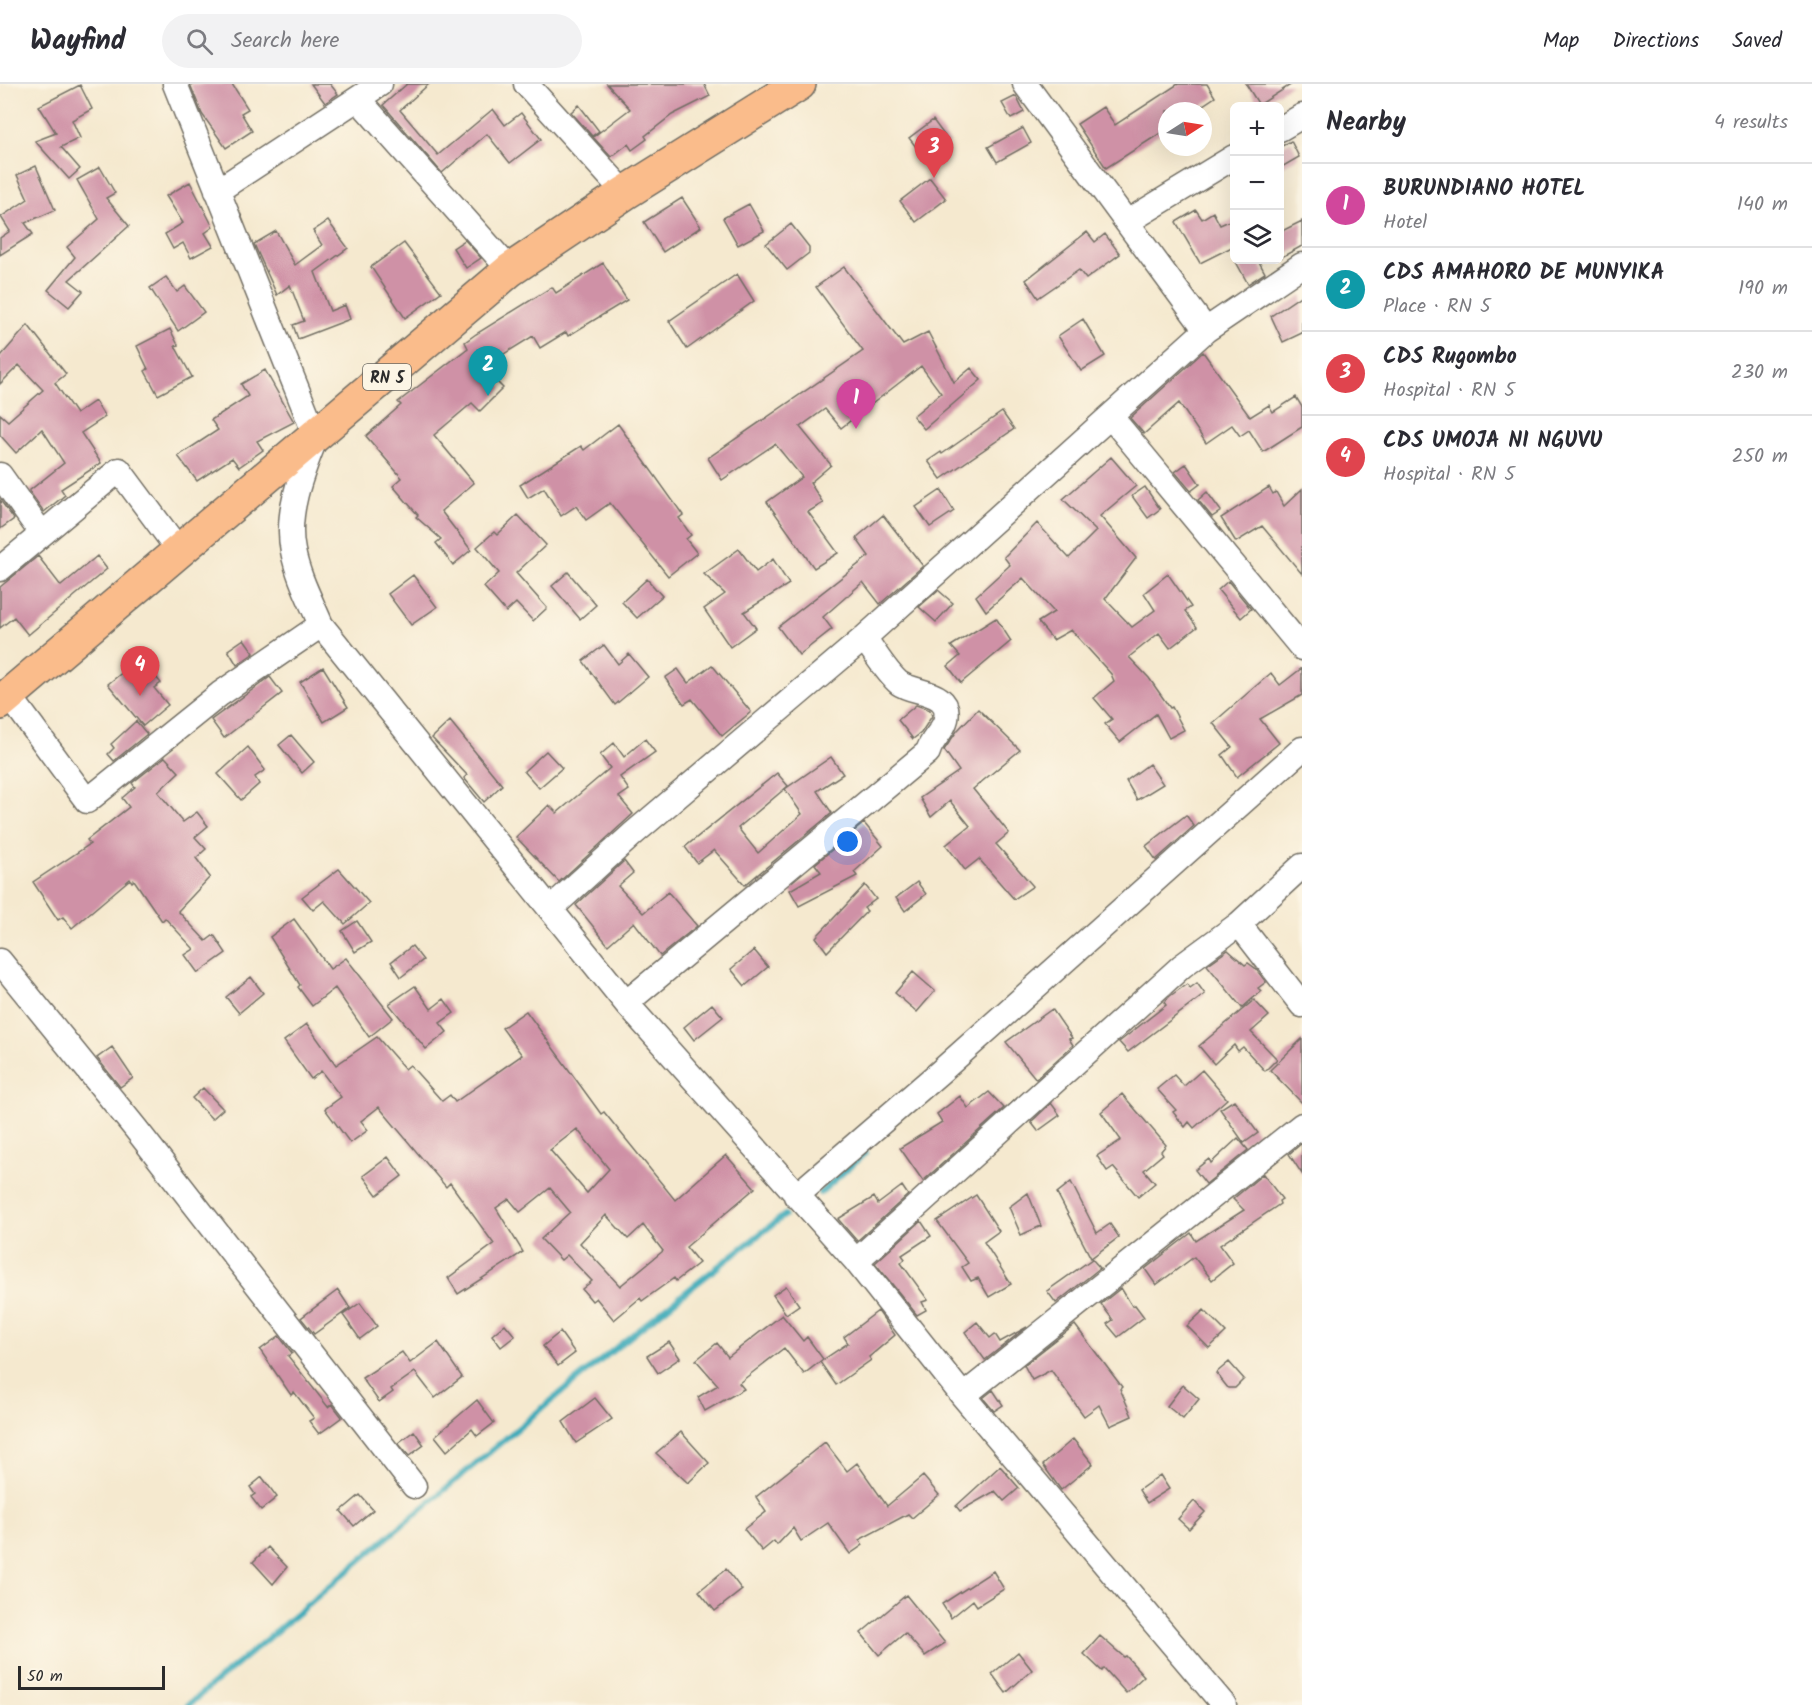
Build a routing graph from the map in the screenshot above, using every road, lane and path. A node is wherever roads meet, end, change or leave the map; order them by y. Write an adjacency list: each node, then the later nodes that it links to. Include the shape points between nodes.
1 (175, 84): 10 (street)
2 (380, 84): 6 (street)
3 (526, 84): 11 (street)
4 (799, 84): 11 (main road, RN 5 / RN 5)
5 (1025, 84): 12 (street)
6 (358, 99): 10 (street); 14 (street)
7 (1302, 116): 8 (street)
8 (1284, 127)
9 (1230, 159): 12 (street)
10 (217, 191): 17 (street)
11 (625, 194): 14 (main road, RN 5 / RN 5)
12 (1127, 222): 15 (street)
13 (1302, 265): 15 (street)
14 (510, 270): 17 (main road, RN 5 / RN 5)
15 (1206, 330): 16 (street)
16 (1111, 417): 23 (street); 24 (street)
17 (316, 437): 20 (main road, RN 5 / RN 5); 22 (street, via 302,471 291,526 298,571)
18 (0, 475): 19 (street)
19 (42, 534): 20 (street, via 119,470); 21 (street)
20 (180, 552): 25 (main road, RN 5 / RN 5)
21 (0, 569)
22 (321, 625): 25 (street, via 220,694 87,801); 28 (street)
23 (864, 638): 28 (street); 31 (street, via 900,684 936,696 945,707 942,729 930,742 928,752)
24 (1302, 648)
25 (4, 699)
26 (1302, 749): 34 (street)
27 (1302, 866): 29 (street)
28 (550, 909): 31 (street)
29 (1239, 924): 32 (street); 35 (street, via 1182,966)
30 (0, 961): 37 (street)
31 (626, 1003): 34 (street)
32 (1302, 1005)
33 (1302, 1125): 36 (street)
34 (796, 1196): 35 (street)
35 (856, 1261): 36 (street)
36 (963, 1396): 38 (street)
37 (414, 1486)
38 (1224, 1705)

